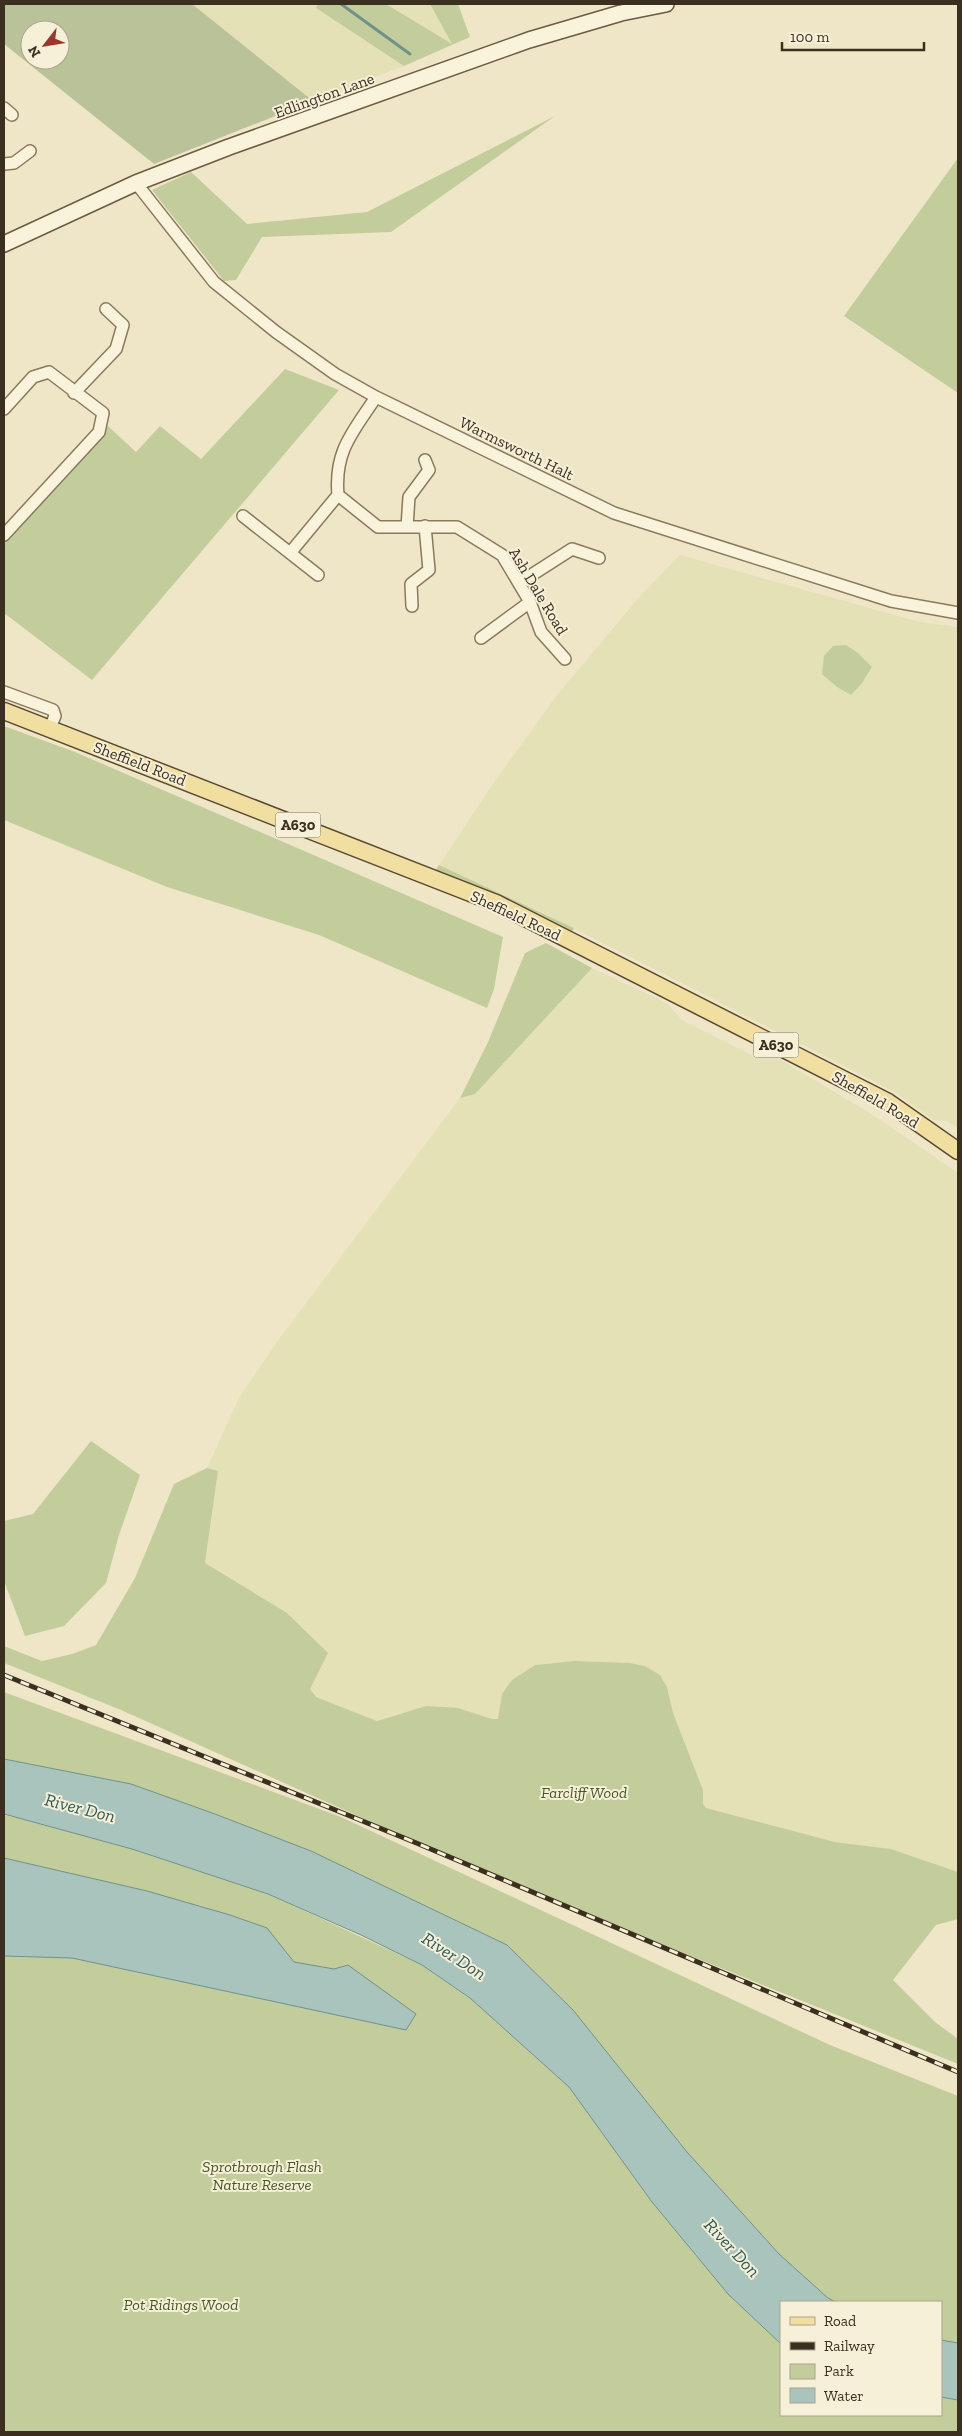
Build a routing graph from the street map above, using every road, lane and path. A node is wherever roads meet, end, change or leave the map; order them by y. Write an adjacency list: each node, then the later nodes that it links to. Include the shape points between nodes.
1 (666, 4): 4 (main road, Edlington Lane, via 621,13 529,40)
2 (30, 151): 3 (street, via 14,163)
3 (4, 164)
4 (136, 183): 5 (main road, Edlington Lane); 8 (street, Warmsworth Halt, via 214,282 298,348)
5 (4, 244)
6 (106, 309): 7 (street, via 123,325 116,348)
7 (74, 393): 9 (street, via 49,372 33,377); 15 (street, via 102,413 100,432)
8 (376, 397): 11 (street, via 344,446 336,474); 22 (street, Warmsworth Halt, via 614,513 891,601)
9 (4, 409)
10 (440, 475): 14 (street, via 427,465 409,497)
11 (338, 495): 14 (street, Ash Dale Road, via 378,527); 16 (street)
12 (243, 516): 16 (street)
13 (425, 526): 14 (street, Ash Dale Road); 19 (street, Ash Dale Road, via 457,527 502,555); 21 (street, via 429,570 411,584)
14 (407, 527)
15 (4, 535)
16 (290, 553): 18 (street)
17 (599, 558): 19 (street, via 572,549)
18 (318, 575)
19 (519, 583): 20 (street, Ash Dale Road)
20 (530, 602): 23 (street); 24 (street, Ash Dale Road, via 541,632)
21 (412, 606)
22 (958, 613)
23 (481, 638)
24 (565, 659)
25 (4, 692): 27 (street, via 53,710 55,716)
26 (4, 711): 27 (main road, Sheffield Road / A630)
27 (50, 728): 28 (main road, Sheffield Road / A630, via 496,903 888,1102)
28 (958, 1151)

